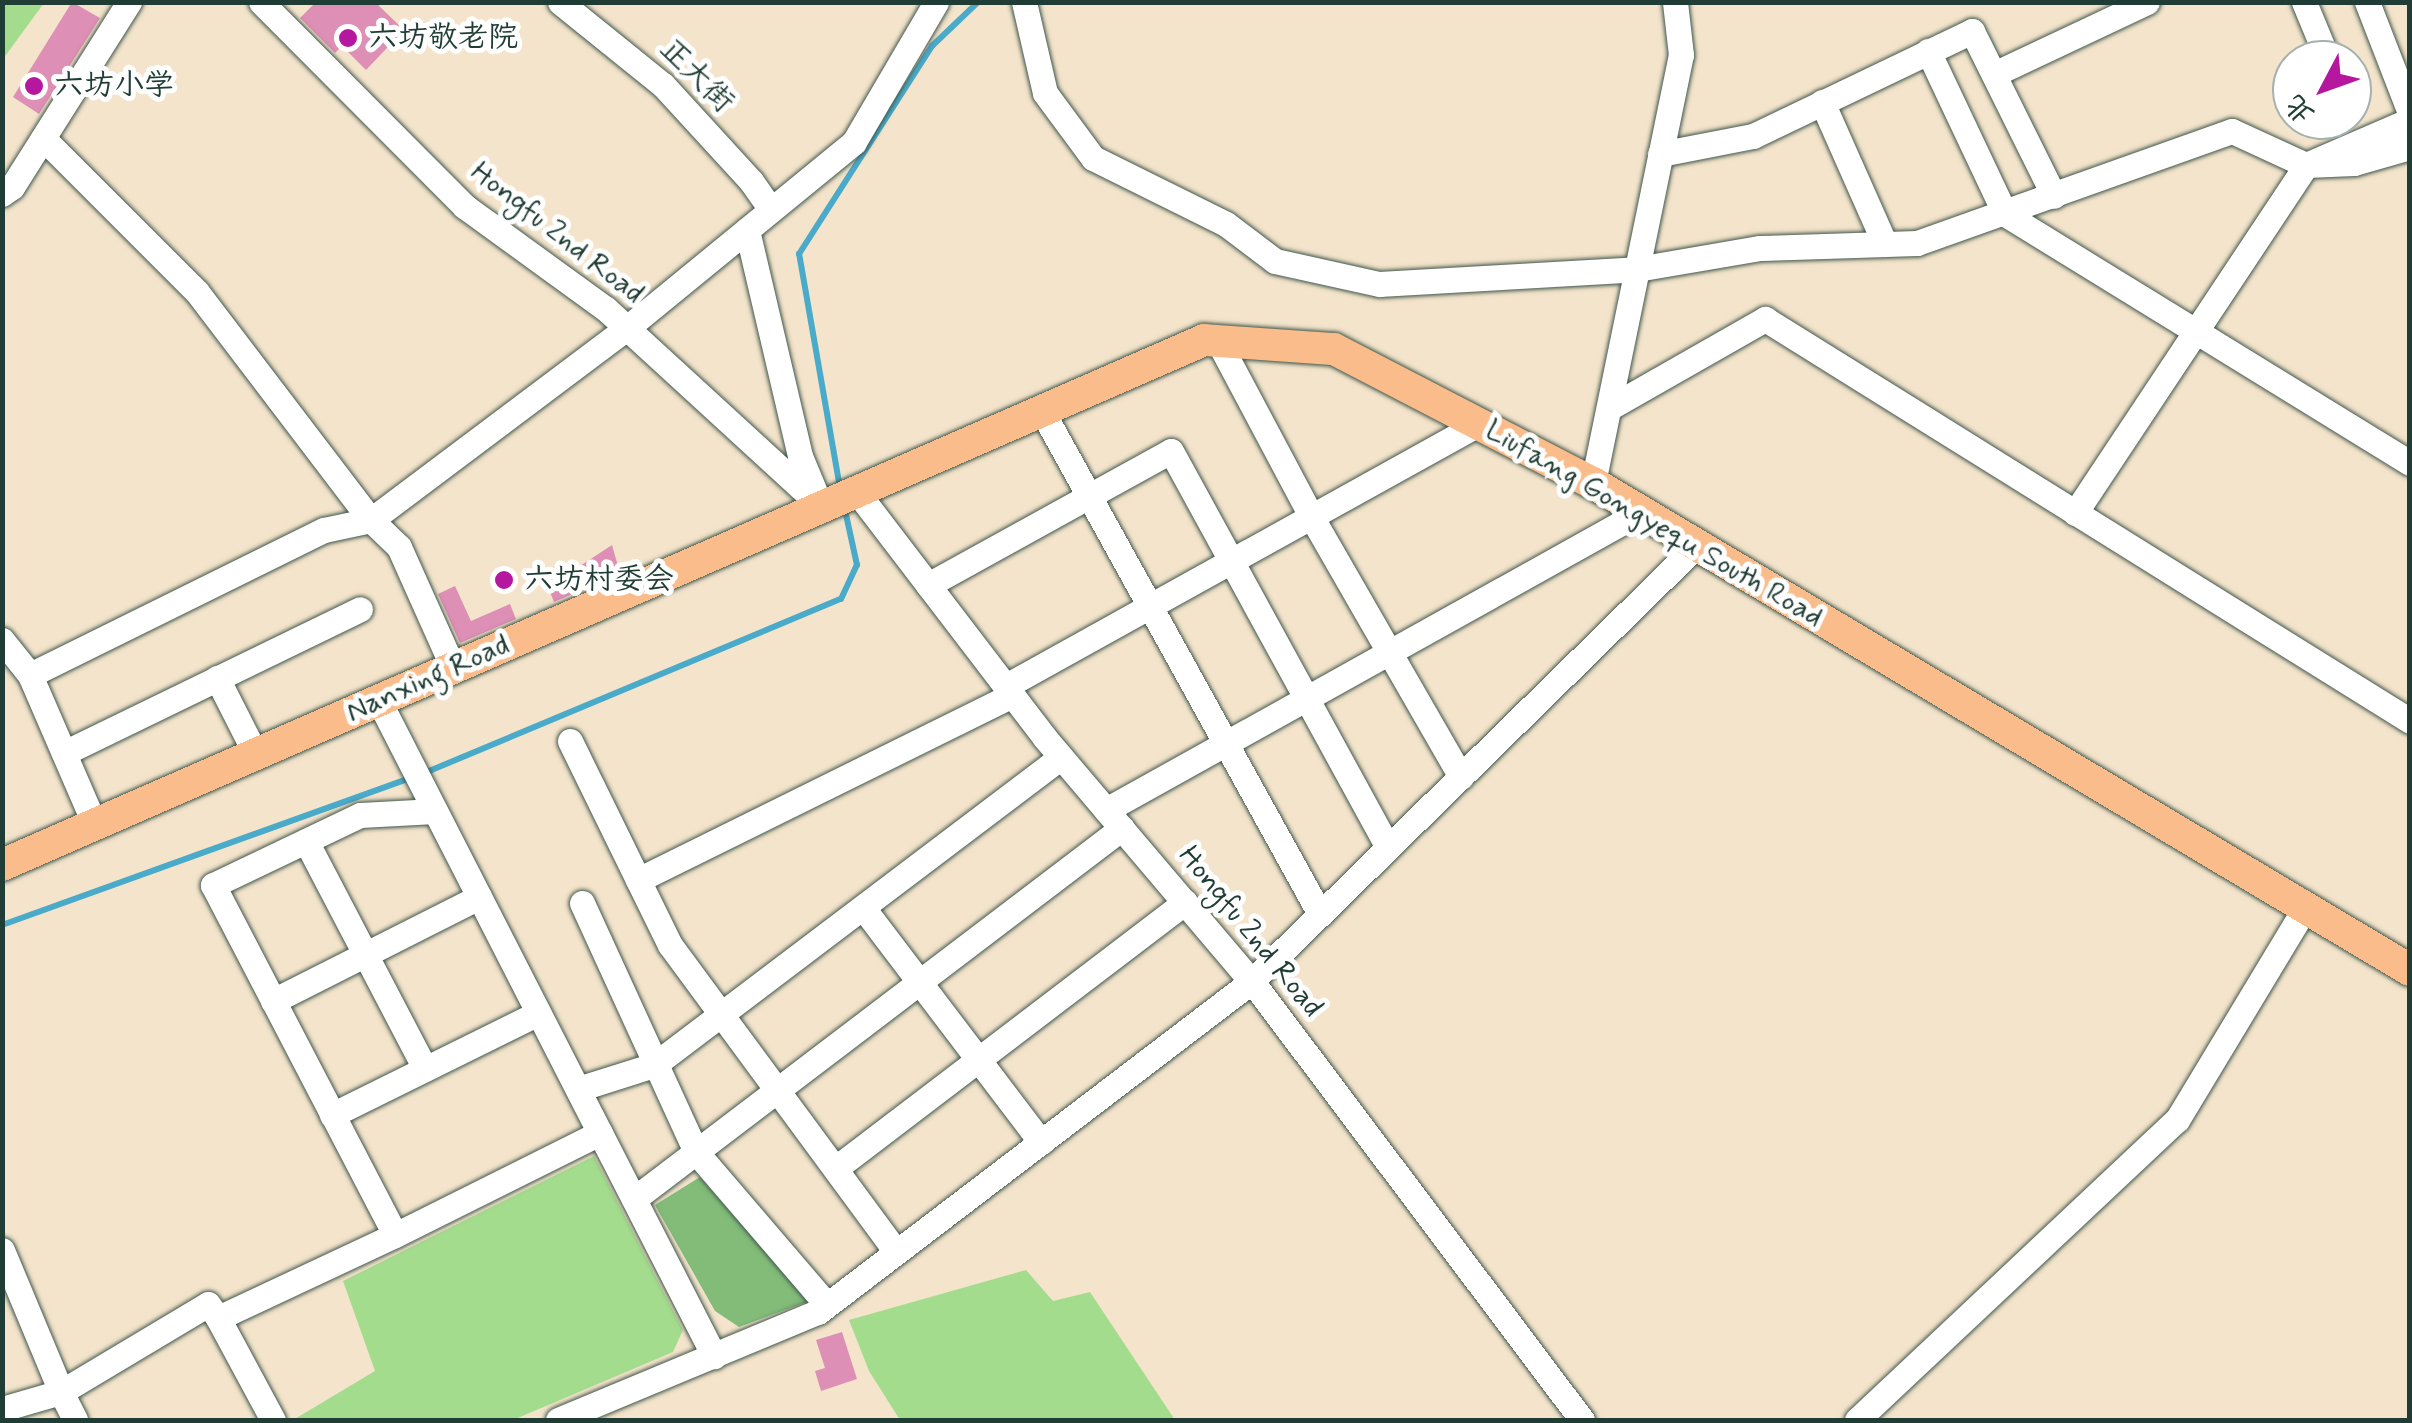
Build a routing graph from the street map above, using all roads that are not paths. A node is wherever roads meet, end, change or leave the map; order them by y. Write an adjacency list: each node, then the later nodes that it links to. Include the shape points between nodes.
1 (129, 2): 16 (street)
2 (261, 2): 28 (street, Hongfu 2nd Road, via 464,206)
3 (560, 2): 23 (street, 正大街, via 663,85)
4 (936, 2): 23 (street, via 854,142)
5 (1024, 2): 27 (street, via 1045,92 1093,158 1226,224 1275,261 1379,284)
6 (1675, 2): 19 (street, via 1681,55)
7 (2146, 2): 12 (street)
8 (2304, 2): 10 (street)
9 (2367, 2): 14 (street)
10 (2320, 40)
11 (1928, 51): 12 (street, via 1972,31); 13 (street); 24 (street)
12 (1994, 74): 22 (street)
13 (1822, 102): 19 (street, via 1753,136); 26 (street)
14 (2410, 116): 15 (street)
15 (2372, 126)
16 (43, 138): 21 (street); 41 (street, via 196,292)
17 (2342, 140): 20 (street)
18 (2410, 147): 20 (street, via 2354,163)
19 (1660, 154): 27 (street)
20 (2306, 165): 22 (street, via 2232,132); 29 (street)
21 (2, 194)
22 (2054, 196): 24 (street)
23 (771, 210): 25 (street)
24 (2005, 214): 26 (street, via 1917,243); 29 (street)
25 (747, 230): 28 (street); 37 (street, via 800,456)
26 (1885, 244): 27 (street, via 1760,248)
27 (1637, 269): 31 (street)
28 (627, 328): 37 (street, Hongfu 2nd Road); 41 (street)
29 (2193, 330): 34 (street); 39 (street)
30 (1218, 341): 32 (main road, Liufang Gongyequ South Road, via 1204,340); 33 (main road, Liufang Gongyequ South Road, via 1334,349); 40 (street)
31 (1609, 408): 35 (street); 39 (street, via 1764,319)
32 (1042, 411): 36 (street); 37 (main road, Liufang Gongyequ South Road)
33 (1478, 424): 35 (main road, Liufang Gongyequ South Road); 40 (street)
34 (2410, 463)
35 (1594, 483): 38 (main road, Liufang Gongyequ South Road)
36 (1088, 496): 43 (street, via 1171,451); 44 (street); 45 (street)
37 (840, 499): 44 (street, Hongfu 2nd Road); 49 (main road, Nanxing Road)
38 (1641, 512): 42 (main road, Liufang Gongyequ South Road); 48 (street)
39 (2075, 513): 55 (street)
40 (1312, 516): 43 (street); 48 (street)
41 (371, 520): 49 (street, via 399,547); 50 (street, via 324,530)
42 (1697, 546): 61 (street); 72 (main road, Liufang Gongyequ South Road)
43 (1232, 560): 45 (street); 53 (street)
44 (928, 584): 52 (street, Hongfu 2nd Road)
45 (1148, 607): 52 (street); 57 (street)
46 (360, 609): 51 (street)
47 (2, 640): 50 (street)
48 (1389, 652): 53 (street); 61 (street)
49 (453, 668): 54 (main road, Nanxing Road)
50 (30, 675): 58 (street)
51 (217, 678): 58 (street); 59 (street)
52 (1009, 691): 60 (street, Hongfu 2nd Road); 68 (street)
53 (1307, 698): 57 (street); 66 (street)
54 (379, 700): 59 (main road, Nanxing Road); 62 (street)
55 (2410, 721)
56 (570, 741): 68 (street)
57 (1224, 744): 63 (street); 74 (street)
58 (64, 753): 64 (street)
59 (256, 754): 64 (main road, Nanxing Road)
60 (1061, 757): 63 (street, Hongfu 2nd Road); 73 (street)
61 (1461, 777): 66 (street)
62 (435, 811): 65 (street, via 360,816); 69 (street)
63 (1114, 819): 70 (street, Hongfu 2nd Road); 78 (street)
64 (95, 825): 67 (main road, Nanxing Road)
65 (306, 841): 75 (street); 79 (street, via 213,886)
66 (1388, 848): 74 (street)
67 (2, 865)
68 (638, 880): 81 (street, via 670,944)
69 (479, 897): 75 (street); 80 (street)
70 (1185, 902): 77 (street, Hongfu 2nd Road); 82 (street)
71 (582, 903): 83 (street)
72 (2305, 908): 76 (main road, Liufang Gongyequ South Road); 105 (street, via 2177,1120)
73 (864, 909): 78 (street); 81 (street)
74 (1320, 914): 77 (street)
75 (366, 954): 79 (street); 84 (street)
76 (2410, 970)
77 (1252, 981): 89 (street); 104 (street, Hongfu 2nd Road)
78 (918, 982): 82 (street); 86 (street)
79 (273, 1001): 87 (street)
80 (538, 1013): 84 (street); 85 (street)
81 (722, 1014): 83 (street); 86 (street)
82 (978, 1060): 89 (street); 91 (street)
83 (654, 1065): 85 (street); 90 (street)
84 (425, 1069): 87 (street)
85 (578, 1089): 88 (street)
86 (779, 1089): 90 (street); 91 (street)
87 (332, 1115): 93 (street)
88 (600, 1134): 92 (street); 93 (street)
89 (1041, 1142): 95 (street)
90 (696, 1152): 92 (street); 96 (street)
91 (836, 1168): 95 (street)
92 (634, 1200): 98 (street)
93 (395, 1235): 97 (street)
94 (2, 1250): 99 (street)
95 (896, 1252): 96 (street)
96 (827, 1305): 98 (street)
97 (218, 1318): 99 (street, via 208,1304); 102 (street)
98 (714, 1356): 103 (street)
99 (61, 1392): 100 (street); 101 (street)
100 (2, 1409)
101 (76, 1420)
102 (273, 1420)
103 (558, 1420)
104 (1582, 1420)
105 (1857, 1420)

